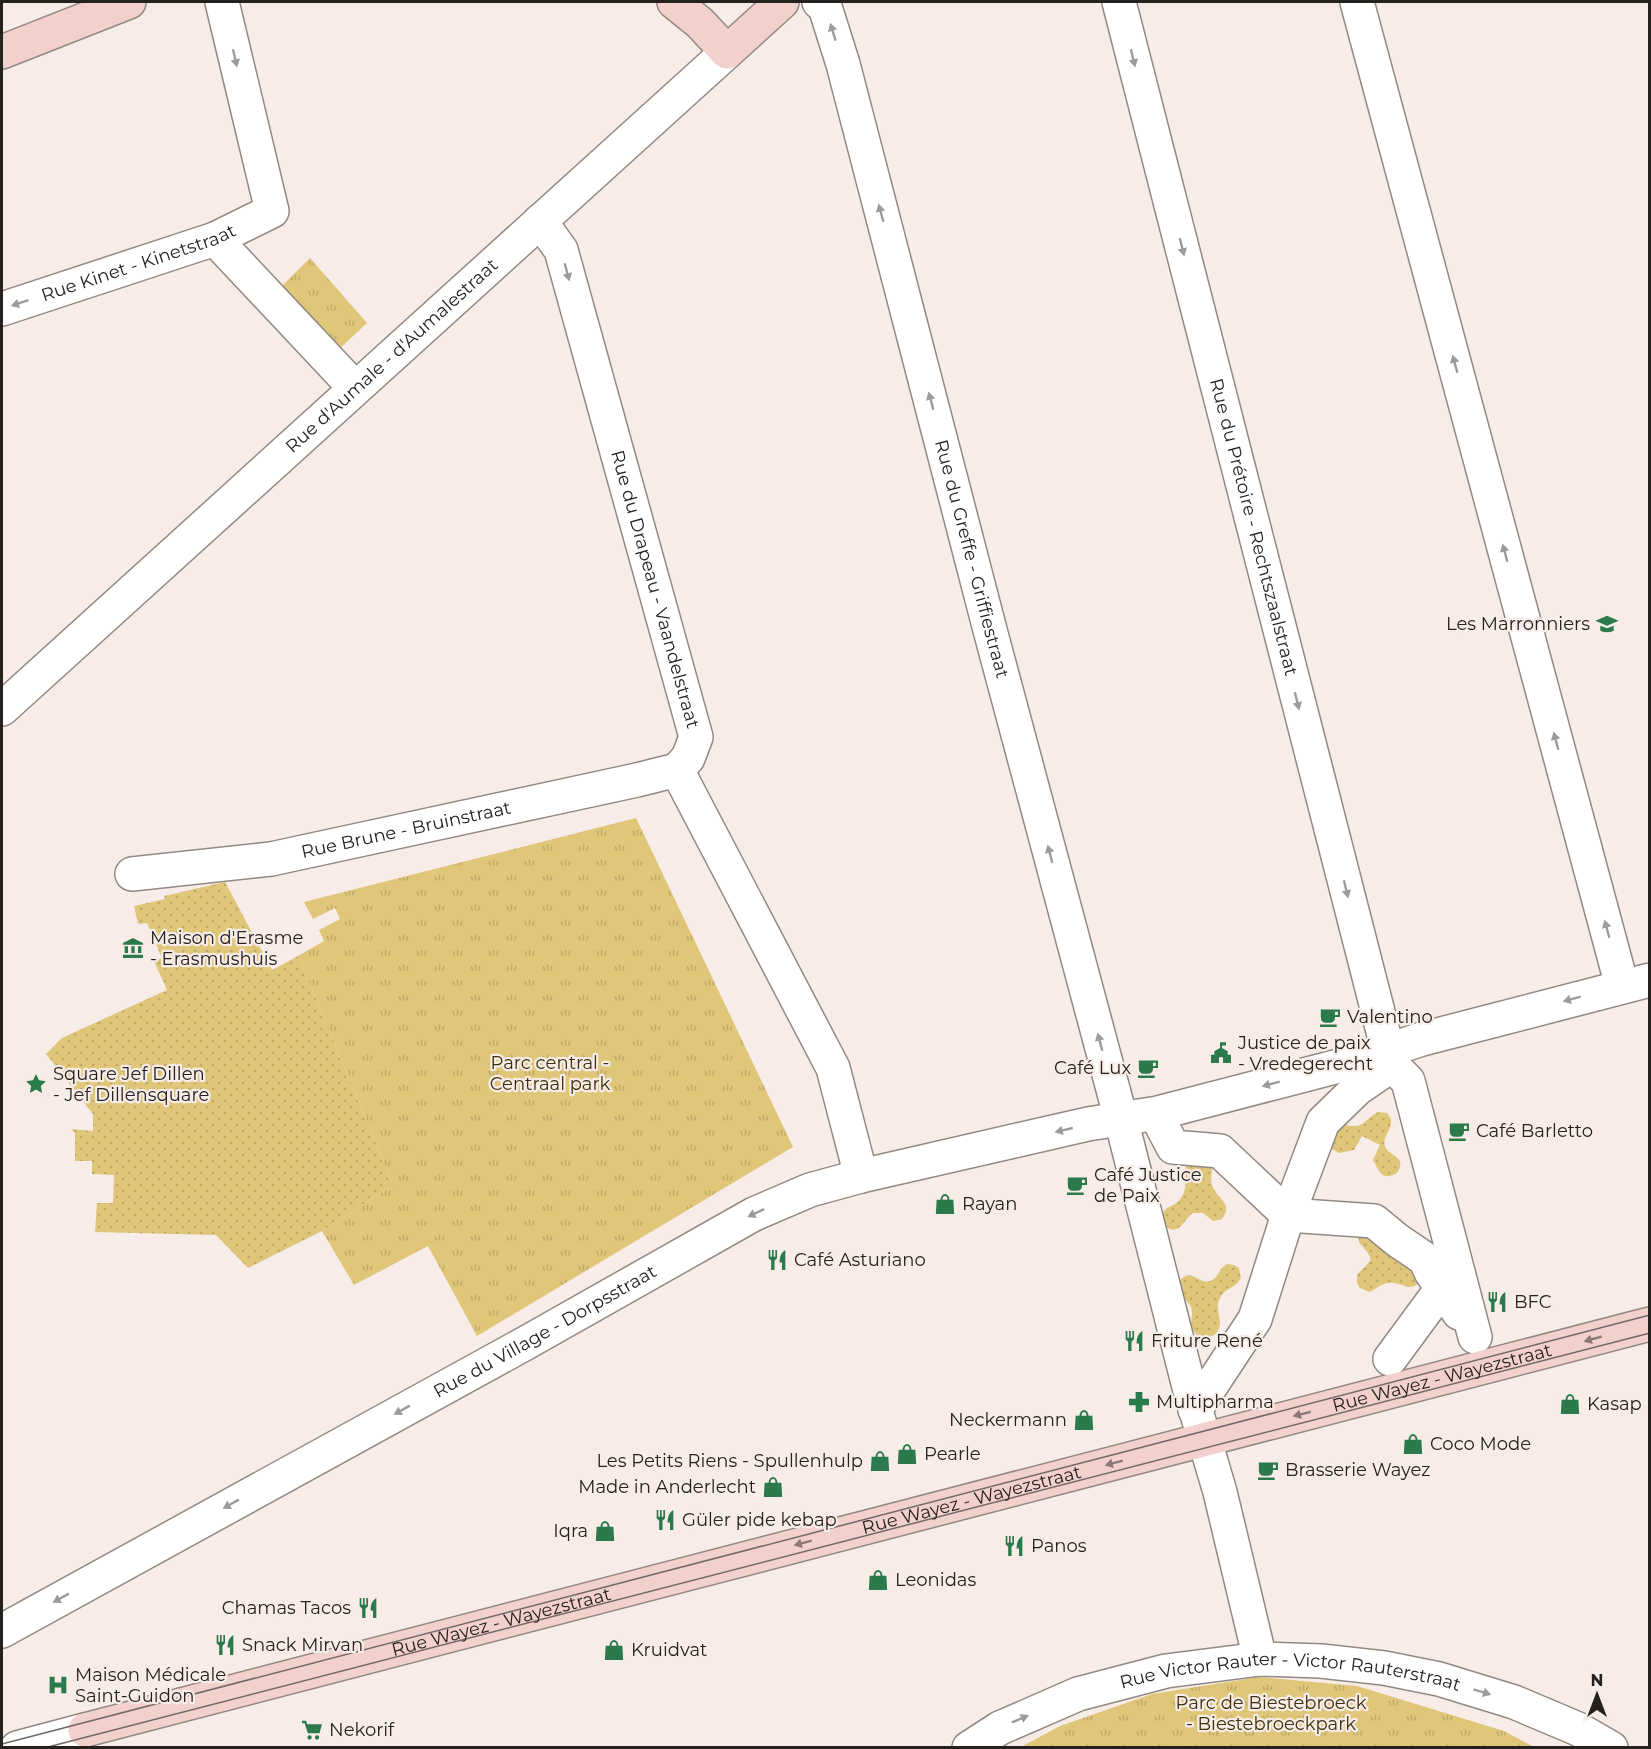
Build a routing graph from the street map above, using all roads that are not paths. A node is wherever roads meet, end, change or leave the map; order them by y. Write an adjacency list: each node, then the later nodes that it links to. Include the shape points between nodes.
1 (129, 2): 8 (street)
2 (222, 2): 11 (street, Rue Kinet - Kinetstraat, one-way to 11, via 272,211)
3 (674, 2): 9 (street)
4 (782, 2): 9 (street, Rue d'Aumale - d'Aumalestraat)
5 (819, 2): 19 (street, Rue du Greffe - Griffiestraat, one-way to 5, via 843,64 825,7)
6 (1119, 2): 18 (street, Rue du Prétoire - Rechtszaalstraat, one-way to 18)
7 (1357, 2): 17 (street, one-way to 7)
8 (2, 52)
9 (727, 52): 10 (street, Rue d'Aumale - d'Aumalestraat)
10 (540, 221): 13 (street, Rue d'Aumale - d'Aumalestraat); 15 (street, Rue du Drapeau - Vaandelstraat, one-way to 15, via 561,250 696,737 688,758)
11 (215, 239): 12 (street, Rue Kinet - Kinetstraat, one-way to 12); 13 (street)
12 (2, 309)
13 (355, 388): 14 (street, Rue d'Aumale - d'Aumalestraat)
14 (2, 709)
15 (676, 770): 16 (street, Rue Brune - Bruinstraat, via 271,860); 21 (street, via 832,1068)
16 (132, 874)
17 (1636, 983): 18 (street, Rue du Village - Dorpsstraat, one-way to 18)
18 (1388, 1051): 19 (street, Rue du Village - Dorpsstraat, one-way to 19, via 1158,1113)
19 (1121, 1119): 21 (street, Rue du Village - Dorpsstraat, one-way to 21); 26 (street, Rue du Greffe - Griffiestraat)
20 (1161, 1124): 22 (street, via 1173,1147 1220,1151)
21 (861, 1176): 27 (street, Rue du Village - Dorpsstraat, one-way to 27, via 810,1190 753,1214)
22 (1288, 1215): 23 (street, via 1374,1221 1425,1259); 23 (street, via 1323,1122 1356,1082 1392,1065 1408,1081 1475,1337); 26 (street, via 1256,1319)
23 (1443, 1287): 25 (street)
24 (1650, 1324): 26 (street, Rue Wayez - Wayezstraat, one-way to 26)
25 (1390, 1359)
26 (1200, 1424): 28 (street, Rue du Greffe - Griffiestraat); 29 (street, Rue Wayez - Wayezstraat, one-way to 29)
27 (2, 1631)
28 (1260, 1659): 30 (street, Rue Victor Rauter - Victor Rauterstraat, one-way to 28, via 1000,1728 1078,1694 1166,1671); 31 (street, Rue Victor Rauter - Victor Rauterstraat, one-way to 31, via 1384,1668 1439,1679 1514,1702 1578,1729)
29 (32, 1746)
30 (969, 1748)
31 (1611, 1748)

